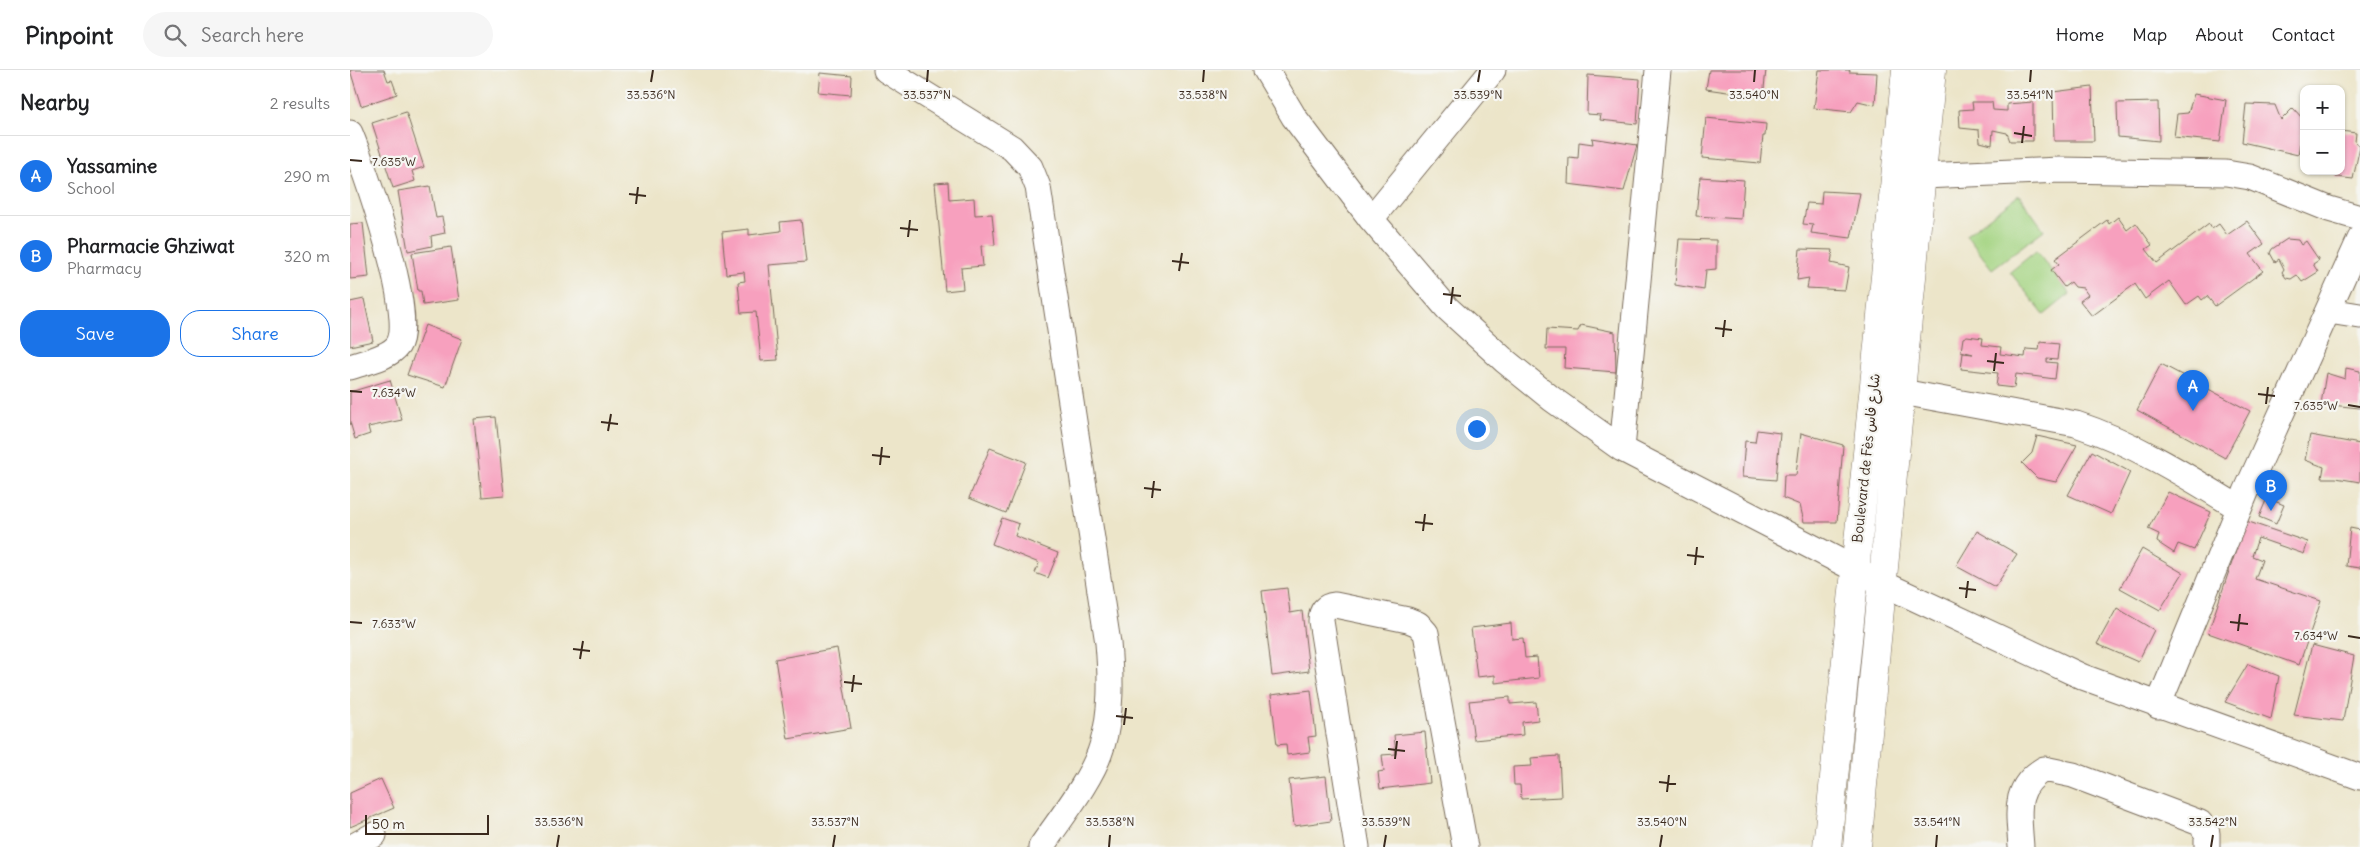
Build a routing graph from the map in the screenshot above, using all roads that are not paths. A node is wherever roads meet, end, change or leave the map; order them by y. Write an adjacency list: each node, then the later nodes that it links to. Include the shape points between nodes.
1 (886, 70): 24 (street, via 1012,148 1030,167 1038,187 1108,643 1111,687 1102,747 1083,784)
2 (1266, 70): 10 (street, via 1294,117)
3 (1493, 70): 10 (street)
4 (1658, 70): 16 (street)
5 (1906, 70): 18 (main road, Boulevard de Fès شارع فاس)
6 (1932, 70): 8 (main road, Boulevard de Fès شارع فاس)
7 (350, 133): 14 (street, via 386,238 402,332 398,345 392,351)
8 (1923, 176): 9 (street, via 2060,170 2226,173 2250,177); 15 (main road, Boulevard de Fès شارع فاس)
9 (2360, 218)
10 (1371, 219): 16 (street, via 1447,308 1552,399)
11 (2360, 239): 12 (street)
12 (2329, 311): 13 (street); 17 (street)
13 (2360, 316)
14 (350, 367)
15 (1902, 392): 17 (street, via 2076,424 2102,433 2190,478); 19 (main road, Boulevard de Fès شارع فاس)
16 (1622, 449): 18 (street)
17 (2240, 508): 20 (street)
18 (1855, 569): 19 (street); 27 (main road, Boulevard de Fès شارع فاس)
19 (1882, 583): 20 (street, via 2083,677); 28 (main road, Boulevard de Fès شارع فاس)
20 (2158, 706): 21 (street)
21 (2360, 776)
22 (374, 835): 23 (street)
23 (352, 847)
24 (1041, 847)
25 (1357, 847): 26 (street, via 1321,621 1323,610 1335,605 1408,620 1423,628)
26 (1465, 847)
27 (1827, 847)
28 (1857, 847)
29 (2021, 847): 30 (street, via 2019,801 2031,777 2044,769 2073,775 2200,823 2207,833)
30 (2207, 847)

